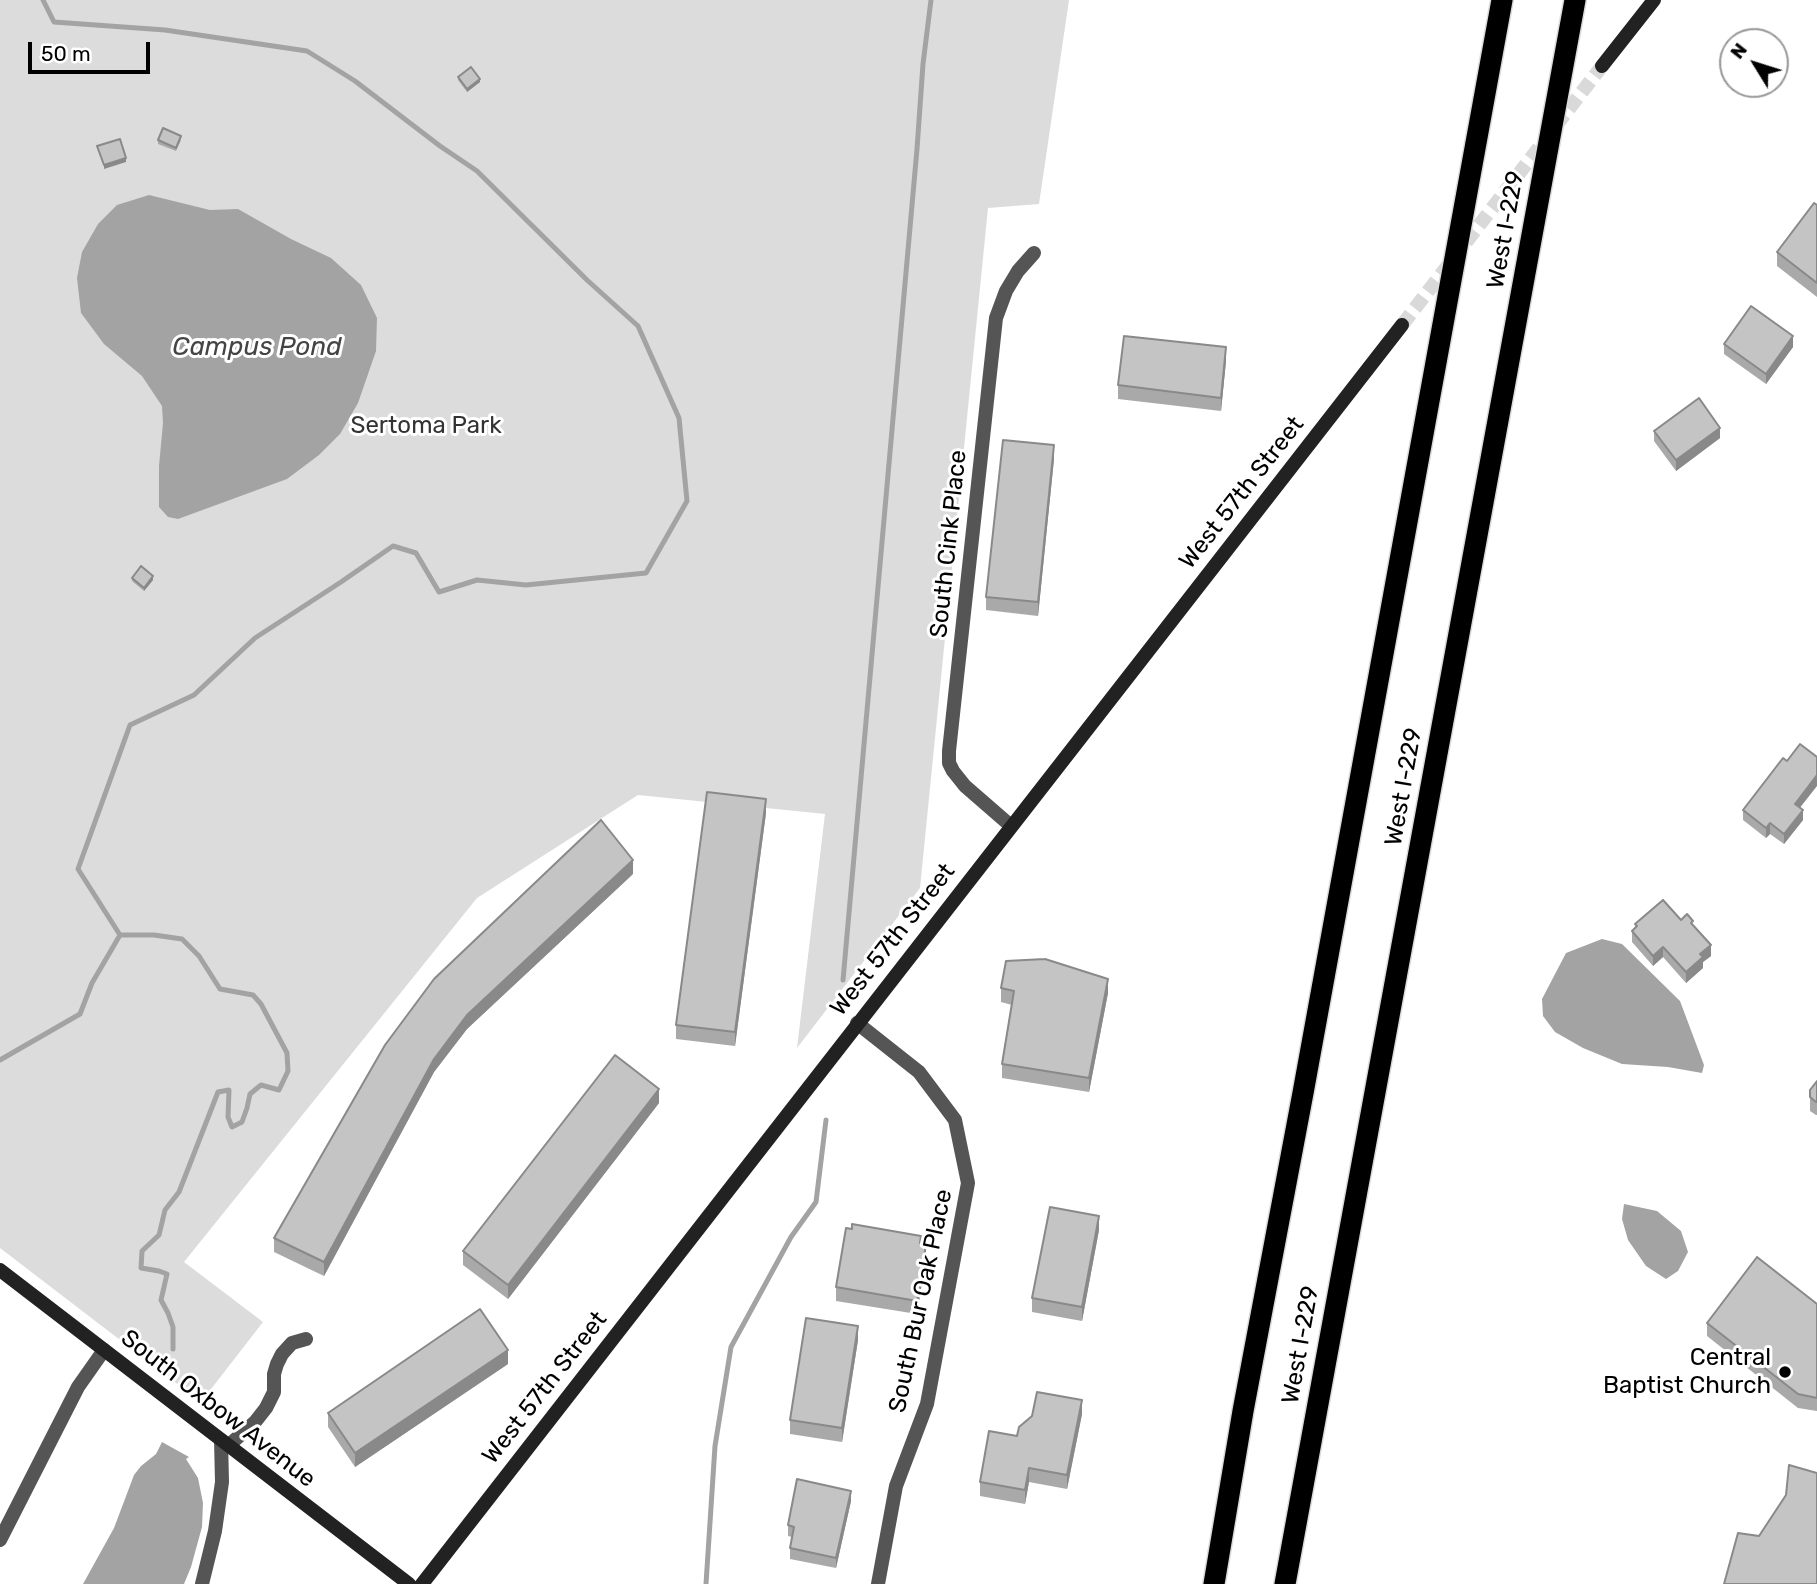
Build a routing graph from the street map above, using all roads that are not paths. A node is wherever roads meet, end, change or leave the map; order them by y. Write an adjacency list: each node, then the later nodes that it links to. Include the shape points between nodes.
1 (1502, 0): 12 (highway, West I-229)
2 (1575, 0): 21 (highway, West I-229)
3 (1654, 0): 4 (main road)
4 (1602, 66)
5 (1034, 253): 7 (street, South Cink Place, via 1006,291 996,318 949,751 953,771 965,786)
6 (1402, 325): 7 (main road, West 57th Street)
7 (1011, 826): 8 (main road, West 57th Street)
8 (857, 1023): 17 (main road, West 57th Street); 18 (street, South Bur Oak Place, via 919,1072 955,1120 968,1183 927,1404 896,1486)
9 (0, 1270): 11 (main road, South Oxbow Avenue)
10 (306, 1339): 13 (street, via 292,1343 282,1354 276,1364 274,1392 255,1422)
11 (104, 1350): 13 (main road, South Oxbow Avenue); 14 (street, via 78,1387)
12 (1243, 1411): 19 (highway); 20 (highway, West I-229)
13 (225, 1443): 15 (street, via 215,1531); 16 (main road, South Oxbow Avenue)
14 (0, 1540)
15 (202, 1584)
16 (409, 1584)
17 (422, 1584)
18 (878, 1584)
19 (1202, 1584)
20 (1214, 1584)
21 (1285, 1584)

